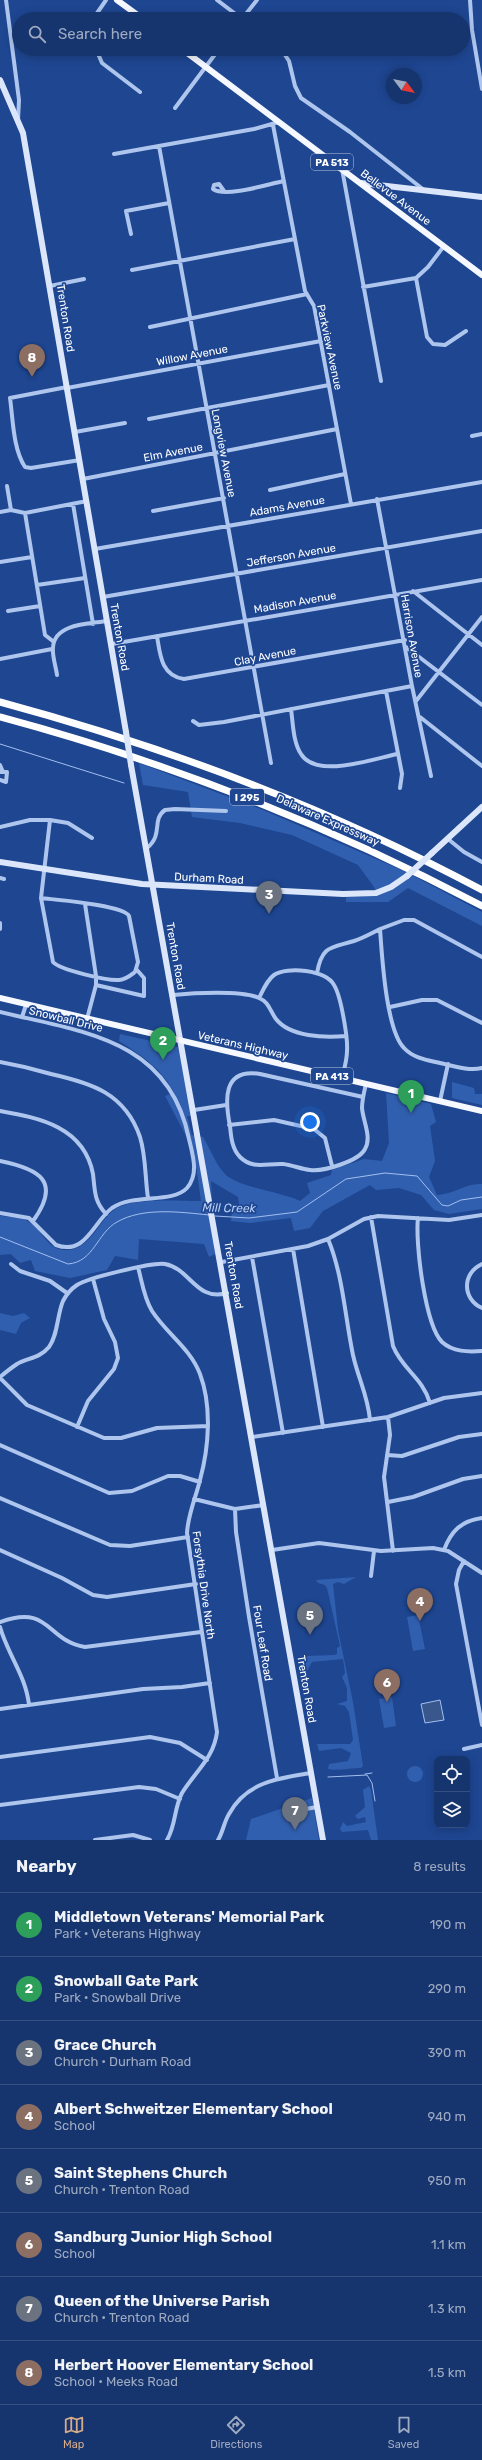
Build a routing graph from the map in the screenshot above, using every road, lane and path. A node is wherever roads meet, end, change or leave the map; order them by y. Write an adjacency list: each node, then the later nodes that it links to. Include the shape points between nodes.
1 (6, 0): 11 (street)
2 (106, 0): 7 (street)
3 (117, 0): 8 (main road)
4 (217, 0): 9 (street)
5 (257, 0): 10 (street)
6 (470, 0): 19 (street)
7 (98, 12)
8 (133, 12)
9 (233, 12)
10 (248, 12)
11 (12, 46)
12 (13, 56): 23 (street, via 19,100)
13 (99, 56): 21 (street, via 102,63)
14 (191, 56): 17 (main road, Bellevue Avenue / PA 513)
15 (215, 56): 17 (street)
16 (286, 56): 31 (street, via 300,96)
17 (206, 67): 22 (street); 24 (main road, Bellevue Avenue / PA 513)
18 (0, 80): 23 (main road, Trenton Road)
19 (481, 83): 20 (street)
20 (482, 89)
21 (140, 92)
22 (176, 108)
23 (18, 120): 42 (main road, Trenton Road, via 23,133)
24 (276, 123): 25 (street); 27 (main road, Bellevue Avenue / PA 513); 28 (street, Parkview Avenue)
25 (159, 146): 26 (street); 33 (street, Longview Avenue)
26 (114, 154)
27 (342, 169): 29 (main road, Bellevue Avenue / PA 513); 43 (street)
28 (284, 181): 30 (street, via 239,191); 35 (street, Parkview Avenue)
29 (361, 183): 31 (main road); 36 (main road, Bellevue Avenue / PA 513)
30 (224, 191)
31 (425, 191): 32 (main road)
32 (482, 197)
33 (169, 203): 34 (street, via 126,211); 37 (street, Longview Avenue)
34 (131, 234)
35 (294, 239): 37 (street); 44 (street, Parkview Avenue)
36 (444, 246): 39 (main road, Bellevue Avenue / PA 513); 40 (street)
37 (179, 261): 38 (street); 45 (street, Longview Avenue)
38 (132, 270)
39 (482, 274)
40 (416, 278): 43 (street); 47 (street, via 425,331 430,341 440,346 448,344)
41 (84, 279): 42 (street)
42 (50, 286): 52 (main road, Trenton Road)
43 (363, 287): 50 (street)
44 (307, 294): 45 (street); 48 (street, Parkview Avenue, via 314,306)
45 (190, 317): 46 (street); 49 (street, Longview Avenue)
46 (150, 327)
47 (466, 331)
48 (321, 341): 49 (street, Willow Avenue); 51 (street, Parkview Avenue)
49 (198, 362): 52 (street, Willow Avenue); 53 (street, Longview Avenue)
50 (381, 380)
51 (329, 386): 53 (street); 56 (street, Parkview Avenue)
52 (67, 387): 57 (main road, Trenton Road); 61 (street, Willow Avenue, via 10,398 18,450 21,462 25,467 31,468)
53 (207, 408): 54 (street); 60 (street, Longview Avenue)
54 (149, 419)
55 (125, 423): 57 (street)
56 (337, 430): 60 (street, Elm Avenue); 62 (street, Parkview Avenue)
57 (75, 432): 61 (main road, Trenton Road)
58 (482, 434): 59 (street)
59 (472, 436)
60 (215, 453): 63 (street, Elm Avenue); 67 (street, Longview Avenue)
61 (80, 460): 63 (main road, Trenton Road)
62 (345, 474): 66 (street); 71 (street, Parkview Avenue)
63 (83, 480): 69 (main road, Trenton Road)
64 (482, 482): 68 (street, Adams Avenue)
65 (7, 486): 72 (street)
66 (270, 490)
67 (224, 498): 73 (street); 76 (street, Longview Avenue)
68 (377, 500): 71 (street, Adams Avenue); 78 (street, Harrison Avenue)
69 (88, 501): 70 (street); 79 (main road, Trenton Road)
70 (72, 504): 75 (street); 83 (street)
71 (351, 504): 76 (street, Adams Avenue)
72 (11, 510): 74 (street); 75 (street)
73 (153, 511)
74 (0, 512)
75 (25, 513): 80 (street)
76 (229, 526): 79 (street, Adams Avenue); 82 (street, Longview Avenue)
77 (482, 531): 78 (street, Jefferson Avenue)
78 (386, 547): 82 (street, Jefferson Avenue); 87 (street, Harrison Avenue)
79 (95, 549): 88 (main road, Trenton Road)
80 (32, 557): 81 (street); 85 (street)
81 (0, 562)
82 (237, 574): 88 (street, Jefferson Avenue); 92 (street, Longview Avenue)
83 (84, 578): 85 (street); 94 (street)
84 (482, 580): 86 (street, Madison Avenue)
85 (37, 585): 89 (street)
86 (413, 591): 87 (street, Madison Avenue); 95 (street)
87 (396, 594): 92 (street, Madison Avenue); 97 (street, Harrison Avenue)
88 (104, 597): 93 (main road, Trenton Road)
89 (40, 606): 90 (street); 98 (street, via 45,634)
90 (8, 611)
91 (482, 617): 95 (street)
92 (245, 620): 96 (street, Madison Avenue); 104 (street, Longview Avenue)
93 (107, 621): 94 (street); 99 (main road, Trenton Road)
94 (93, 624): 98 (street, via 65,629)
95 (469, 634): 100 (street); 105 (street)
96 (157, 636): 99 (street, Madison Avenue); 104 (street, Clay Avenue, via 164,666 176,677 197,678)
97 (405, 640): 101 (street, Harrison Avenue); 104 (street, Clay Avenue)
98 (54, 642): 102 (street)
99 (112, 644): 131 (main road, Trenton Road, bridge)
100 (482, 645)
101 (406, 647): 105 (street); 107 (street, Harrison Avenue)
102 (52, 649): 103 (street); 106 (street)
103 (0, 659)
104 (254, 667): 113 (street, Longview Avenue)
105 (439, 672): 109 (street); 111 (street)
106 (57, 675)
107 (412, 686): 108 (street); 109 (street, Harrison Avenue)
108 (386, 691): 112 (street); 117 (street)
109 (416, 701): 115 (street, Harrison Avenue)
110 (0, 702): 136 (highway, Delaware Expressway / I 295, via 112,734 233,776 356,827)
111 (482, 705)
112 (291, 709): 113 (street); 117 (street, via 298,750 312,764 328,767)
113 (262, 714): 116 (street, via 199,725); 118 (street, Longview Avenue)
114 (0, 717): 139 (highway, Delaware Expressway / I 295, via 99,745 260,802 386,857)
115 (420, 717): 120 (street); 122 (street, Harrison Avenue)
116 (193, 721)
117 (397, 754): 124 (street, via 402,781)
118 (271, 763)
119 (0, 765): 121 (street)
120 (482, 766)
121 (2, 772): 123 (street, via 8,772 6,782)
122 (431, 776)
123 (0, 780)
124 (400, 788)
125 (482, 807): 130 (main road, Durham Road)
126 (226, 811): 131 (street, via 165,810 158,819 157,838)
127 (50, 820): 128 (street, via 30,820); 129 (street, via 68,823); 134 (street)
128 (0, 827)
129 (92, 838)
130 (448, 839): 133 (street); 135 (main road, Durham Road, bridge, via 407,876 385,891 363,895)
131 (147, 848): 135 (main road, Trenton Road)
132 (0, 862): 134 (main road, Durham Road)
133 (482, 862)
134 (45, 869): 135 (main road, Durham Road); 137 (street)
135 (154, 885): 148 (main road, Trenton Road)
136 (482, 890)
137 (41, 898): 138 (street); 146 (street, via 53,962 63,968)
138 (85, 904): 144 (street, via 119,909 128,914 138,962); 146 (street)
139 (482, 906)
140 (0, 923): 141 (street)
141 (0, 929)
142 (380, 929): 143 (street, via 404,920 414,920); 145 (street, via 330,947 320,960); 152 (street, via 383,971)
143 (482, 957)
144 (136, 970): 146 (street, via 120,980); 147 (street, via 144,978 144,996)
145 (317, 973): 150 (street, via 286,971 276,974 267,982); 157 (street, via 329,979 335,986)
146 (96, 976): 147 (street)
147 (96, 985): 155 (street)
148 (173, 995): 150 (street, via 202,993); 158 (main road, Trenton Road)
149 (0, 998): 151 (main road, Veterans Highway / PA 413)
150 (259, 998): 157 (street, via 287,1028 318,1036)
151 (26, 1005): 154 (street, Snowball Drive); 155 (main road, Veterans Highway / PA 413)
152 (390, 1007): 156 (street, via 422,1000 437,1000); 160 (street, via 398,1039 404,1049 417,1057)
153 (0, 1012): 154 (street, Snowball Drive)
154 (22, 1017): 172 (street, Snowball Drive, via 95,1035 135,1054 165,1083 178,1104)
155 (87, 1019): 158 (main road, Veterans Highway / PA 413)
156 (482, 1023)
157 (346, 1036): 162 (street, via 347,1052)
158 (182, 1041): 162 (main road, Veterans Highway / PA 413); 167 (main road, Trenton Road)
159 (0, 1062): 175 (street, via 81,1080 114,1098 132,1119 140,1138)
160 (448, 1064): 161 (street); 165 (street)
161 (482, 1068)
162 (342, 1078): 163 (main road, Veterans Highway / PA 413)
163 (366, 1084): 164 (street); 165 (main road, Veterans Highway / PA 413)
164 (363, 1097): 166 (street, via 250,1073 237,1078 230,1085); 174 (street, via 362,1109 368,1139 365,1150 356,1158)
165 (440, 1101): 169 (main road, Veterans Highway / PA 413)
166 (226, 1105): 167 (street); 170 (street)
167 (194, 1110): 171 (main road, Trenton Road)
168 (0, 1111): 177 (street, via 52,1123 76,1140 87,1156 93,1174 95,1198)
169 (482, 1111)
170 (230, 1125): 174 (street, via 266,1119 314,1129 325,1138); 174 (street, via 235,1150 249,1163 260,1166 282,1164 310,1170)
171 (198, 1130): 172 (street); 185 (main road, Trenton Road)
172 (188, 1134): 175 (street, Snowball Drive, via 194,1166 192,1181 179,1194)
173 (0, 1161): 181 (street, via 32,1170 44,1181 46,1198)
174 (332, 1166)
175 (148, 1198): 177 (street, Snowball Drive, via 125,1202)
176 (0, 1213): 181 (street, Snowball Drive, via 22,1216)
177 (106, 1214): 181 (street, Snowball Drive, via 85,1240 71,1247 60,1247 53,1243)
178 (482, 1215): 180 (street, via 449,1220)
179 (371, 1217): 180 (street, via 384,1215); 182 (street); 196 (street, via 393,1346 398,1357 423,1385)
180 (418, 1218): 193 (street, via 417,1246 434,1332 444,1344 454,1349)
181 (33, 1221)
182 (328, 1239): 183 (street); 198 (street, via 336,1261 353,1356 367,1397)
183 (293, 1249): 184 (street); 201 (street)
184 (252, 1257): 185 (street); 202 (street)
185 (222, 1262): 191 (main road, Trenton Road)
186 (11, 1264): 190 (street, via 50,1281)
187 (482, 1264): 192 (street, via 470,1274 467,1287 472,1301)
188 (138, 1267): 189 (street); 191 (street, via 158,1263 171,1266 204,1292 214,1295); 199 (street, Forsythia Drive North, via 152,1310 185,1348 196,1365 202,1381)
189 (93, 1279): 190 (street, via 77,1285); 200 (street, via 104,1319 118,1349 118,1358 114,1369 88,1401)
190 (67, 1293): 194 (street, via 49,1347 41,1354 17,1364)
191 (227, 1293): 204 (main road, Trenton Road)
192 (482, 1308)
193 (482, 1351)
194 (0, 1378): 200 (street, via 27,1405)
195 (482, 1393): 196 (street, via 454,1396)
196 (430, 1403): 197 (street)
197 (388, 1417): 198 (street); 206 (street, via 390,1435)
198 (370, 1420): 201 (street)
199 (208, 1426): 200 (street, via 157,1428 114,1438 98,1436); 208 (street, Forsythia Drive North)
200 (77, 1427)
201 (324, 1427): 202 (street)
202 (282, 1433): 204 (street)
203 (482, 1434): 206 (street, via 459,1437 402,1456)
204 (252, 1437): 212 (main road, Trenton Road)
205 (0, 1445): 208 (street, via 109,1492 132,1492 168,1476 180,1476)
206 (387, 1455): 211 (street, via 384,1477)
207 (482, 1476): 211 (street, via 463,1479 412,1497)
208 (200, 1482): 210 (street, Forsythia Drive North)
209 (0, 1498): 215 (street, via 110,1545 130,1546)
210 (194, 1499): 213 (street); 215 (street, Forsythia Drive North)
211 (388, 1502): 220 (street)
212 (264, 1505): 213 (street); 217 (main road, Trenton Road)
213 (235, 1509): 237 (street, Four Leaf Road, via 249,1617)
214 (482, 1518): 218 (street, via 459,1526 450,1535)
215 (188, 1537): 224 (street, Forsythia Drive North)
216 (0, 1550): 224 (street, via 97,1597)
217 (272, 1550): 219 (street, via 327,1544); 236 (main road, Trenton Road)
218 (444, 1550): 220 (street, via 428,1548); 221 (street)
219 (374, 1551): 220 (street); 223 (street)
220 (393, 1551)
221 (464, 1561): 222 (street); 231 (street, via 456,1584)
222 (482, 1573)
223 (371, 1576)
224 (196, 1584): 227 (street, Forsythia Drive North)
225 (0, 1622): 227 (street, via 20,1616 34,1617 68,1642 85,1647)
226 (0, 1627): 229 (street, via 10,1656 25,1681)
227 (201, 1632): 228 (street, Forsythia Drive North)
228 (210, 1683): 229 (street, via 143,1688); 235 (street, Forsythia Drive North, via 217,1732 213,1750)
229 (29, 1705): 230 (street)
230 (0, 1709)
231 (482, 1725)
232 (482, 1745): 233 (street)
233 (464, 1749)
234 (0, 1757): 235 (street, via 150,1737 180,1743)
235 (207, 1760): 238 (street, Forsythia Drive North)
236 (311, 1772): 237 (street); 240 (main road, Trenton Road)
237 (277, 1778): 246 (street, via 260,1784 238,1802 228,1814)
238 (180, 1799): 239 (street, via 156,1789 139,1786); 245 (street, Forsythia Drive North, via 174,1825)
239 (0, 1805)
240 (317, 1807): 241 (street); 247 (main road, Trenton Road)
241 (306, 1810)
242 (95, 1840): 243 (street)
243 (99, 1840): 244 (street, via 133,1835)
244 (150, 1840)
245 (167, 1840)
246 (218, 1840)
247 (323, 1840)

